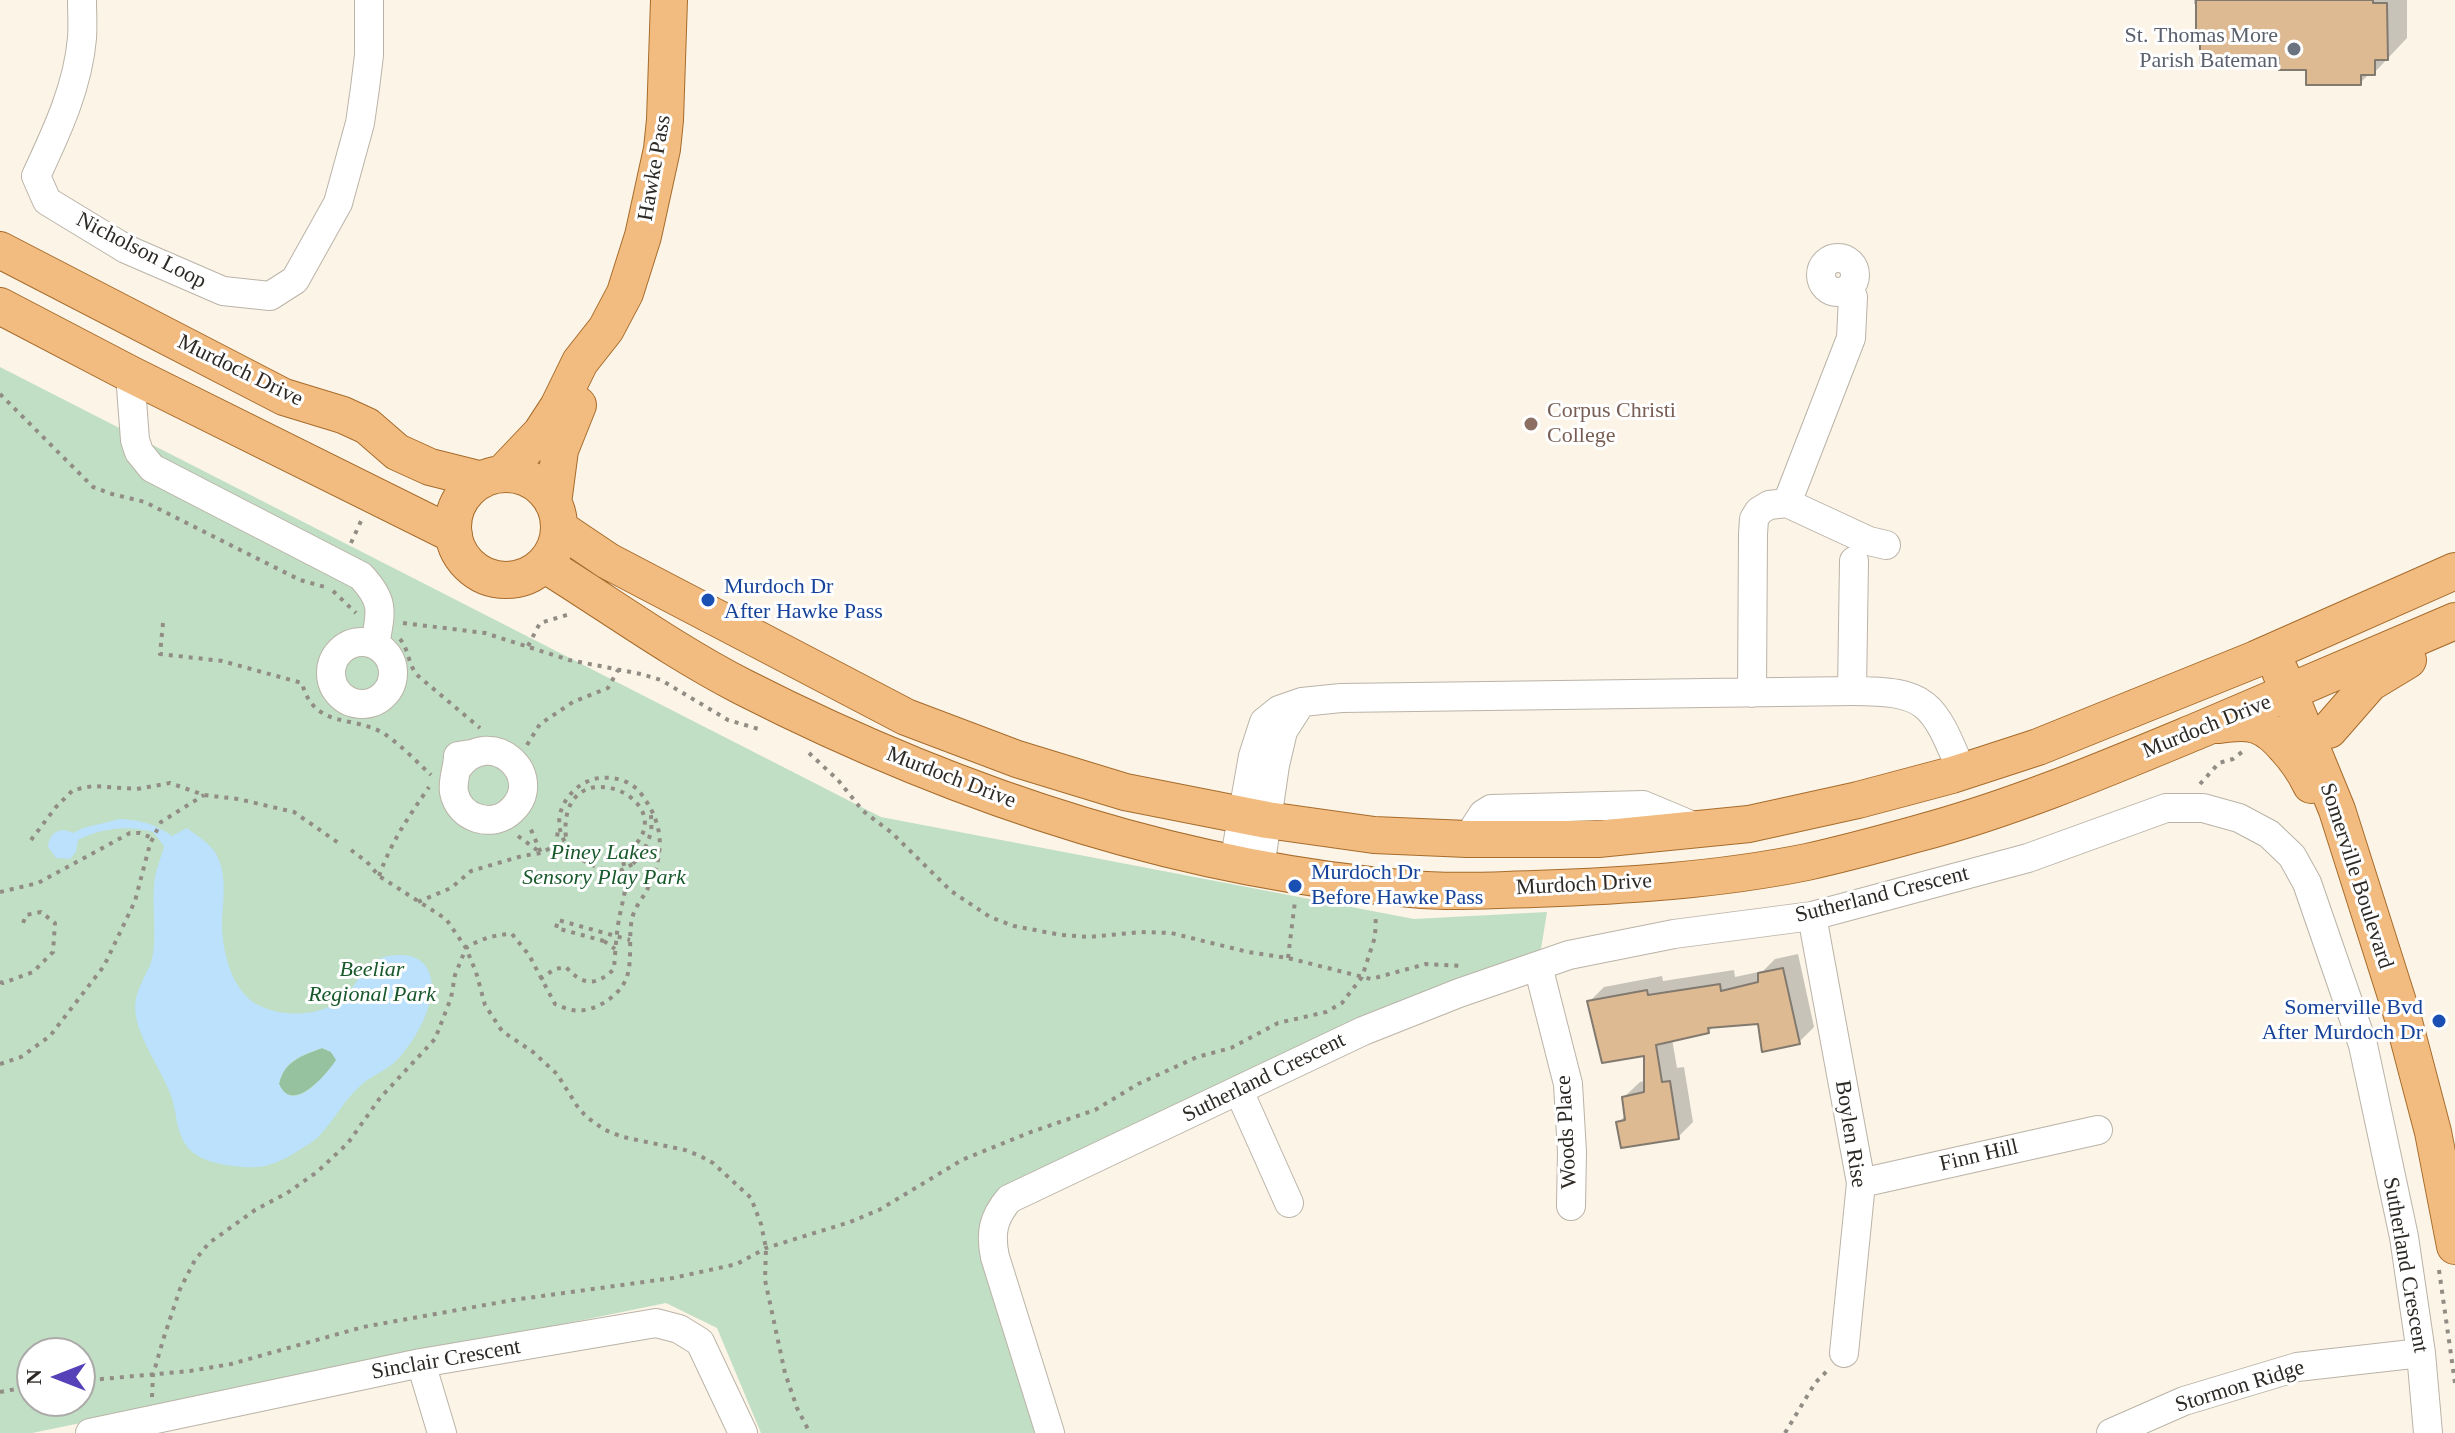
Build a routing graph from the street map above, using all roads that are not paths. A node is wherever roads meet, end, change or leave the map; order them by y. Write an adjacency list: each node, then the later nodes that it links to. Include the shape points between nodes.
1 (82, 0): 2 (street, Nicholson Loop, via 76,72 36,176 47,201 126,249 223,291 270,296 295,280 338,203 360,123 369,55)
2 (369, 0)
3 (669, 0): 7 (main road, Hawke Pass, via 658,173 625,293)
4 (0, 250): 8 (main road, Murdoch Drive)
5 (1849, 288): 11 (street, via 1851,338)
6 (0, 306): 9 (main road)
7 (606, 329): 10 (main road, Hawke Pass, via 580,362 541,433); 12 (main road, Hawke Pass, via 560,450)
8 (169, 337): 9 (main road); 10 (main road, Murdoch Drive, via 284,397 367,426 388,446 430,467)
9 (136, 396): 13 (main road, via 355,486); 20 (street, via 135,440 152,468 361,576 378,594)
10 (492, 477): 12 (main road, via 531,480 544,490); 13 (main road, via 471,487 456,509)
11 (1787, 503): 14 (street); 24 (street, via 1769,505 1754,519)
12 (556, 515): 16 (main road, via 556,545); 28 (main road, Murdoch Drive, via 608,561 906,717 1125,792)
13 (454, 535): 16 (main road, via 466,561 490,578 518,579)
14 (1886, 545)
15 (1854, 561): 23 (street)
16 (544, 564): 29 (main road, Murdoch Drive, via 708,668 860,742 996,798 1088,828)
17 (2455, 571): 21 (main road, Murdoch Drive)
18 (2455, 621): 22 (main road, Murdoch Drive)
19 (2455, 632): 26 (main road, via 2370,683)
20 (386, 640)
21 (2282, 647): 22 (main road, Somerville Boulevard); 27 (main road, Murdoch Drive, via 2038,747)
22 (2299, 689): 25 (main road, Murdoch Drive); 26 (main road, Somerville Boulevard); 30 (main road, Somerville Boulevard)
23 (1852, 691): 24 (street); 27 (street, via 1900,693 1920,700 1946,733)
24 (1752, 693): 28 (street, via 1302,702 1264,722 1253,756)
25 (2207, 726): 29 (main road, Murdoch Drive, via 2103,771 1919,833 1807,862 1735,873 1600,887 1436,891); 30 (main road, via 2241,722 2276,736 2302,766)
26 (2329, 730): 35 (main road, Somerville Boulevard, via 2420,1014)
27 (1962, 772): 28 (main road, Murdoch Drive, via 1749,824 1598,839 1374,835)
28 (1255, 818): 29 (street)
29 (1247, 865)
30 (2355, 867): 39 (main road, Somerville Boulevard, via 2403,1018)
31 (1812, 916): 32 (street, Sutherland Crescent, via 1660,936); 36 (street, Boylen Rise); 41 (street, Sutherland Crescent, via 2028,858 2166,808 2203,808 2269,834 2292,856 2307,883 2363,1045 2404,1237)
32 (1538, 966): 33 (street, Sutherland Crescent, via 1363,1031); 38 (street, Woods Place, via 1568,1084)
33 (1239, 1091): 37 (street); 47 (street, Sutherland Crescent, via 1009,1199 997,1216 991,1238 995,1257)
34 (2098, 1130): 36 (street, Finn Hill)
35 (2455, 1159)
36 (1861, 1183): 40 (street, Boylen Rise)
37 (1289, 1203)
38 (1571, 1206)
39 (2455, 1246)
40 (1844, 1353)
41 (2421, 1353): 48 (street, Stormon Ridge, via 2297,1367 2184,1401); 49 (street, Sutherland Crescent)
42 (421, 1363): 43 (street, Sinclair Crescent); 45 (street); 46 (street, Sinclair Crescent, via 656,1323 700,1342)
43 (137, 1425): 44 (street, Sinclair Crescent)
44 (90, 1433)
45 (442, 1433)
46 (743, 1433)
47 (1050, 1433)
48 (2111, 1433)
49 (2428, 1433)

